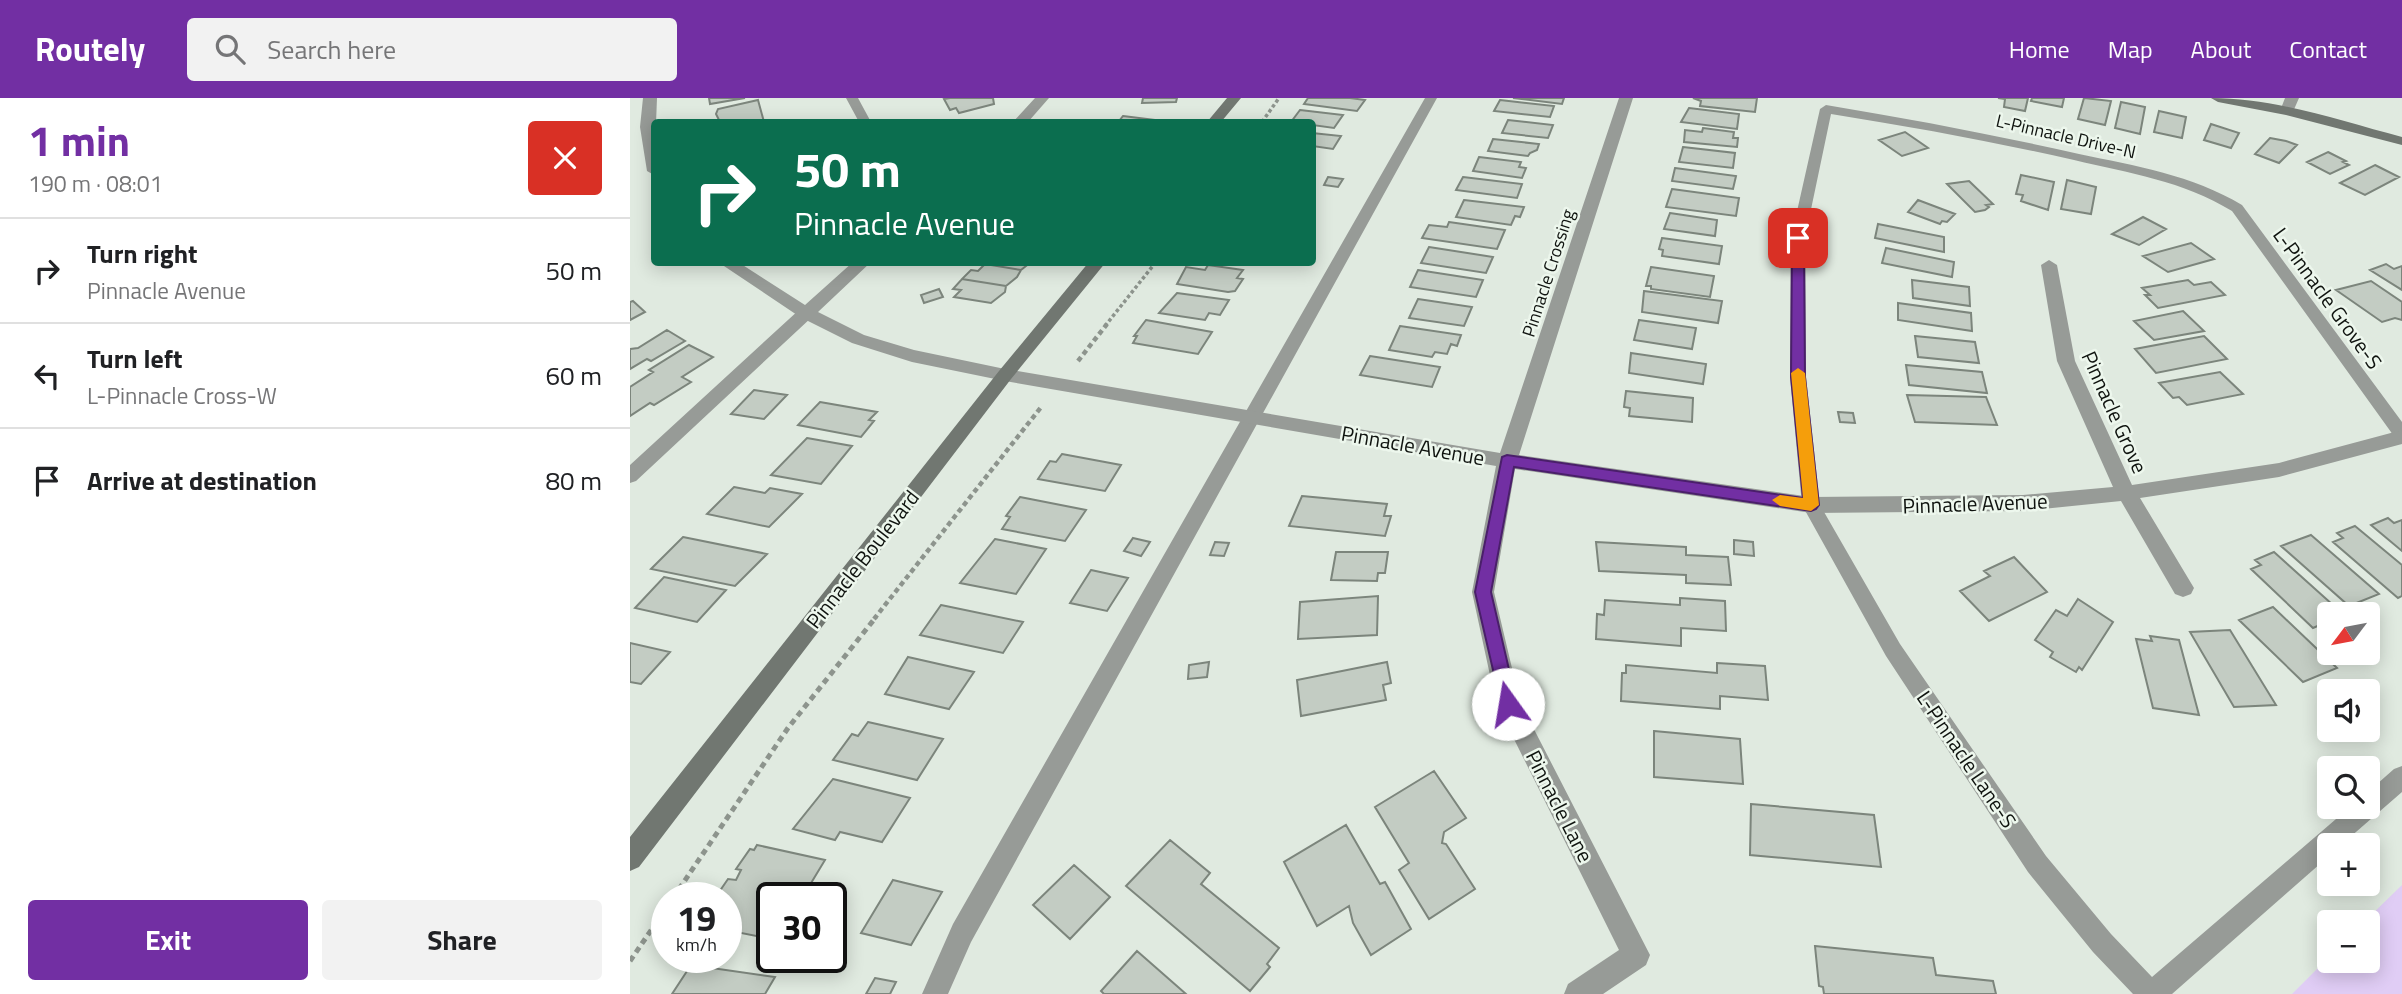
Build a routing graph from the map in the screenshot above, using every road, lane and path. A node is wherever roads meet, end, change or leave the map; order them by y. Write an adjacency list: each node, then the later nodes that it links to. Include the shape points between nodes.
1 (650, 98): 15 (street, via 647,127)
2 (852, 98): 10 (lane)
3 (1042, 98): 11 (street)
4 (1234, 98): 12 (street)
5 (1279, 98): 13 (path)
6 (1431, 98): 25 (lane)
7 (1626, 98): 27 (street, Pinnacle Crossing)
8 (2218, 98): 9 (street)
9 (2289, 105): 14 (street)
10 (863, 119)
11 (1024, 119)
12 (1216, 119)
13 (1264, 119)
14 (2402, 141)
15 (651, 152)
16 (2213, 192): 26 (lane, L-Pinnacle Grove-S, via 2237,208); 30 (lane, L-Pinnacle Drive-N, via 2177,179 1964,131 1826,109 1798,238 1798,377)
17 (2049, 265): 29 (street, Pinnacle Grove, via 2066,361)
18 (732, 266): 22 (street, Pinnacle Avenue)
19 (859, 266): 22 (street)
20 (1095, 266): 23 (street, Pinnacle Boulevard)
21 (1153, 266): 24 (path)
22 (806, 313): 23 (street, Pinnacle Avenue, via 879,346); 28 (lane)
23 (1005, 375): 24 (street, Pinnacle Avenue); 33 (street, Pinnacle Boulevard)
24 (1060, 384): 25 (street, Pinnacle Avenue); 34 (path, via 788,728)
25 (1250, 417): 27 (street, Pinnacle Avenue); 37 (lane, via 962,933)
26 (2402, 436): 29 (street, Pinnacle Avenue, via 2279,470)
27 (1507, 461): 30 (street, Pinnacle Avenue); 38 (street, Pinnacle Lane, via 1483,592 1508,704 1636,955)
28 (630, 476)
29 (2126, 493): 30 (street, Pinnacle Avenue, via 2023,503); 31 (street)
30 (1811, 505): 39 (lane, L-Pinnacle Lane-S, via 1893,650 2038,864 2102,943)
31 (2182, 588)
32 (2402, 777): 39 (lane)
33 (630, 858)
34 (684, 882)
35 (651, 930): 36 (path)
36 (630, 961)
37 (935, 994)
38 (1578, 994)
39 (2151, 994)

